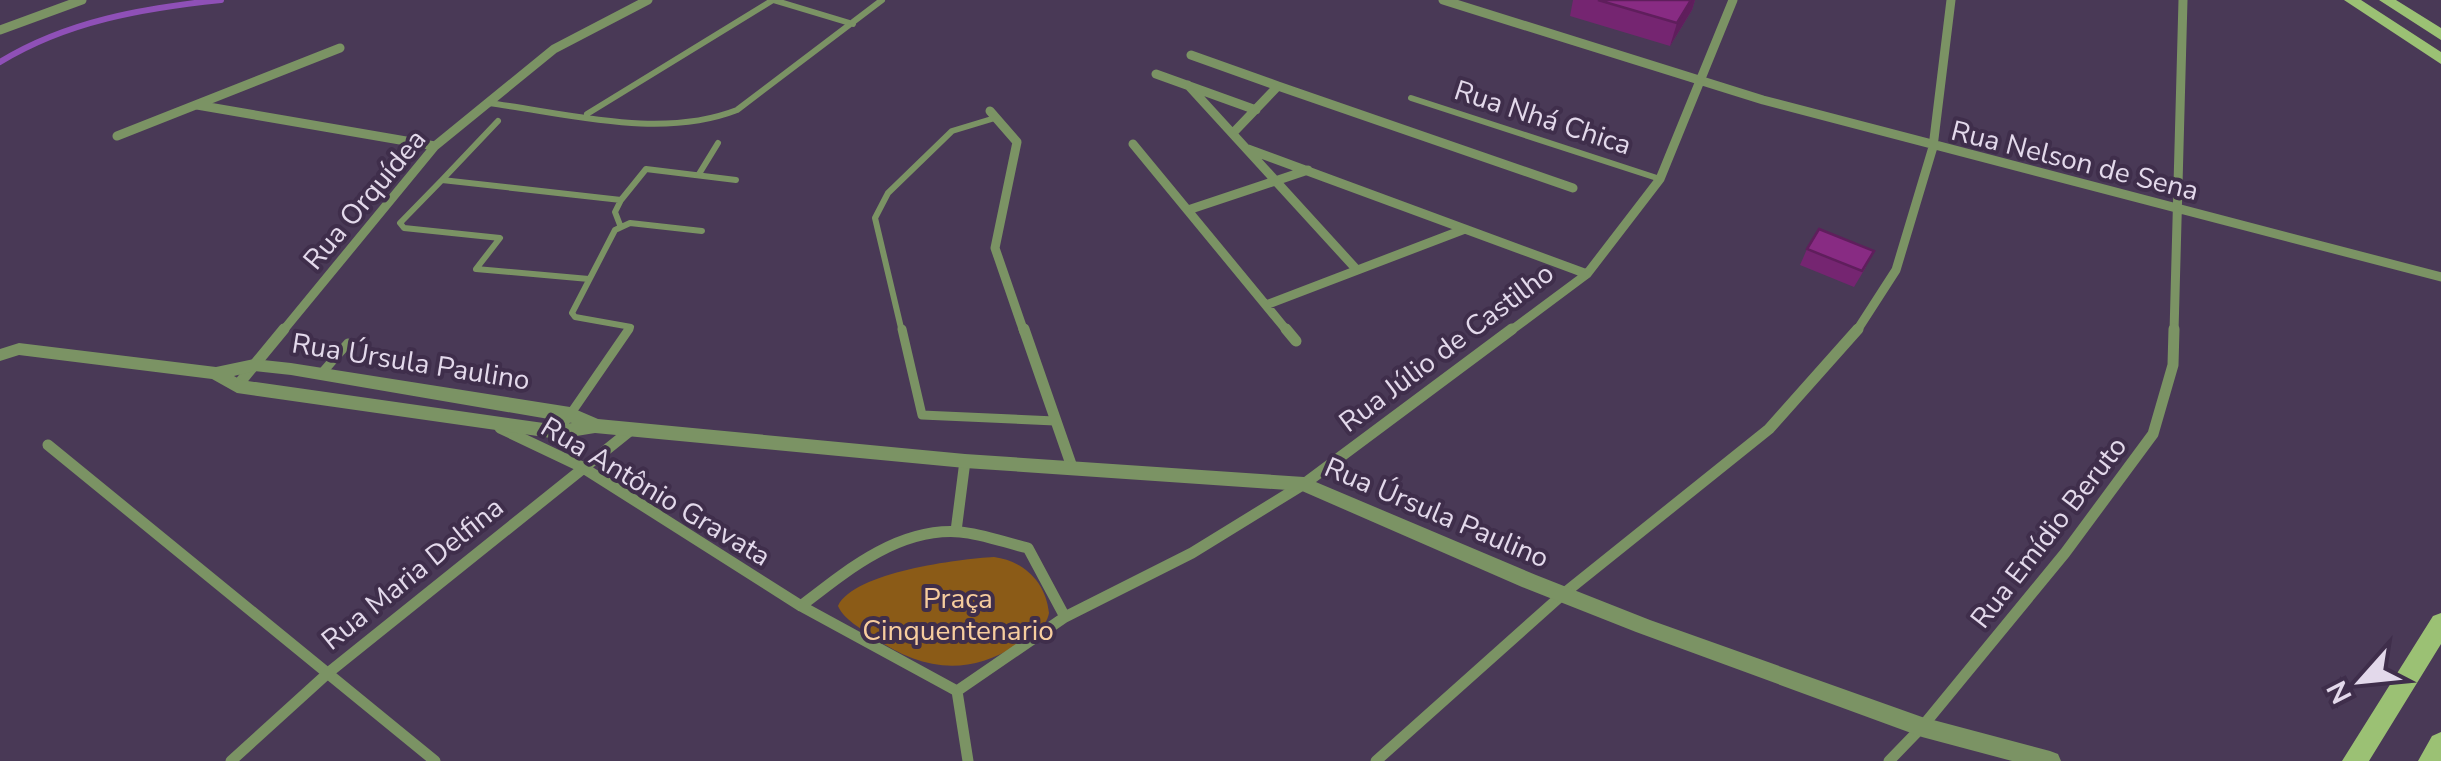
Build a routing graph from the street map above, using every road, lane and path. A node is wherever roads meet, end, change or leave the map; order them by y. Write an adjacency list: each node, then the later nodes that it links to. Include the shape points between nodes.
1 (82, 0): 12 (street)
2 (648, 0): 22 (street, Rua Orquídea, via 554,49)
3 (772, 0): 11 (lane); 25 (lane)
4 (882, 0): 11 (lane)
5 (1443, 0): 18 (street, Rua Nelson de Sena)
6 (1733, 0): 18 (street, Rua Júlio de Castilho)
7 (1951, 0): 33 (street)
8 (2183, 0): 43 (street, Rua Emídio Beruto)
9 (2351, 0): 16 (main road)
10 (2386, 0): 13 (main road)
11 (853, 24): 25 (lane, via 721,119 685,124)
12 (0, 30)
13 (2441, 35)
14 (340, 48): 23 (street)
15 (1190, 55): 20 (street)
16 (2441, 59)
17 (1156, 74): 19 (street)
18 (1702, 78): 33 (street, Rua Nelson de Sena); 37 (street, Rua Júlio de Castilho)
19 (1188, 85): 24 (street); 28 (street)
20 (1278, 86): 24 (street); 41 (street)
21 (1411, 98): 37 (lane, Rua Nhá Chica)
22 (488, 102): 25 (lane); 32 (street, Rua Orquídea)
23 (197, 105): 29 (street); 32 (street)
24 (1256, 110): 28 (street)
25 (587, 114)
26 (993, 114): 61 (street, via 1017,142 995,248); 61 (lane, via 952,132 888,193 875,218 922,415)
27 (498, 121): 38 (lane)
28 (1233, 134): 34 (street)
29 (117, 136)
30 (718, 143): 36 (lane)
31 (1133, 144): 44 (street)
32 (435, 146): 56 (street, Rua Orquídea)
33 (1933, 148): 43 (street, Rua Nelson de Sena); 72 (street, via 1896,270 1848,344 1769,429)
34 (1248, 149): 35 (street); 40 (street)
35 (1308, 170): 40 (street); 46 (street)
36 (699, 174): 39 (lane); 42 (lane, via 646,169)
37 (1660, 179): 49 (street, Rua Júlio de Castilho)
38 (442, 180): 42 (lane); 51 (lane, via 399,225 500,238 476,270)
39 (736, 180)
40 (1276, 180): 44 (street); 48 (street)
41 (1573, 188)
42 (621, 200): 45 (lane, via 615,212)
43 (2177, 208): 50 (street, Rua Nelson de Sena); 78 (street, Rua Emídio Beruto, via 2173,366 2153,434)
44 (1188, 210): 52 (street)
45 (620, 225): 47 (lane); 51 (lane)
46 (1466, 229): 48 (street); 49 (street)
47 (702, 231)
48 (1357, 270): 52 (street)
49 (1587, 274): 70 (street, Rua Júlio de Castilho)
50 (2441, 277)
51 (589, 279): 60 (lane, via 572,315 631,327)
52 (1266, 305): 53 (street)
53 (1296, 341)
54 (348, 342): 58 (lane)
55 (0, 355): 57 (street, Rua Úrsula Paulino, via 48,351)
56 (254, 365): 57 (street, Rua Úrsula Paulino); 58 (street, Rua Úrsula Paulino); 59 (street, Rua Orquídea)
57 (216, 373): 59 (street, Rua Úrsula Paulino)
58 (321, 374): 60 (street, Rua Úrsula Paulino)
59 (237, 386): 62 (street, Rua Úrsula Paulino)
60 (570, 414): 63 (street, Rua Úrsula Paulino); 65 (lane)
61 (1055, 421): 69 (street)
62 (485, 422): 65 (street, Rua Úrsula Paulino); 68 (street, Rua Antônio Gravata)
63 (595, 426): 64 (street, Rua Úrsula Paulino); 65 (street, Rua Úrsula Paulino)
64 (631, 430): 67 (street, Rua Úrsula Paulino); 68 (street, Rua Maria Delfina)
65 (558, 432)
66 (48, 445): 76 (street)
67 (964, 461): 69 (street, Rua Úrsula Paulino); 71 (street)
68 (582, 467): 73 (street, Rua Antônio Gravata); 76 (street, Rua Maria Delfina)
69 (1072, 467): 70 (street, Rua Úrsula Paulino)
70 (1304, 484): 72 (street, Rua Úrsula Paulino); 74 (street, Rua Júlio de Castilho, via 1192,553)
71 (956, 531): 73 (street, via 910,539 837,578); 74 (street, via 1028,548)
72 (1562, 595): 78 (street, Rua Úrsula Paulino); 83 (street)
73 (801, 606): 77 (street, Rua Antônio Gravata)
74 (1064, 617): 77 (street, Rua Júlio de Castilho)
75 (2441, 622): 86 (main road)
76 (328, 673): 80 (street, Rua Maria Delfina); 81 (street)
77 (957, 690): 82 (street)
78 (1922, 727): 84 (street, Rua Emídio Beruto); 85 (street, Rua Úrsula Paulino)
79 (2441, 744): 87 (main road)
80 (230, 761)
81 (435, 761)
82 (968, 761)
83 (1376, 761)
84 (1888, 761)
85 (2050, 761)
86 (2356, 761)
87 (2431, 761)

